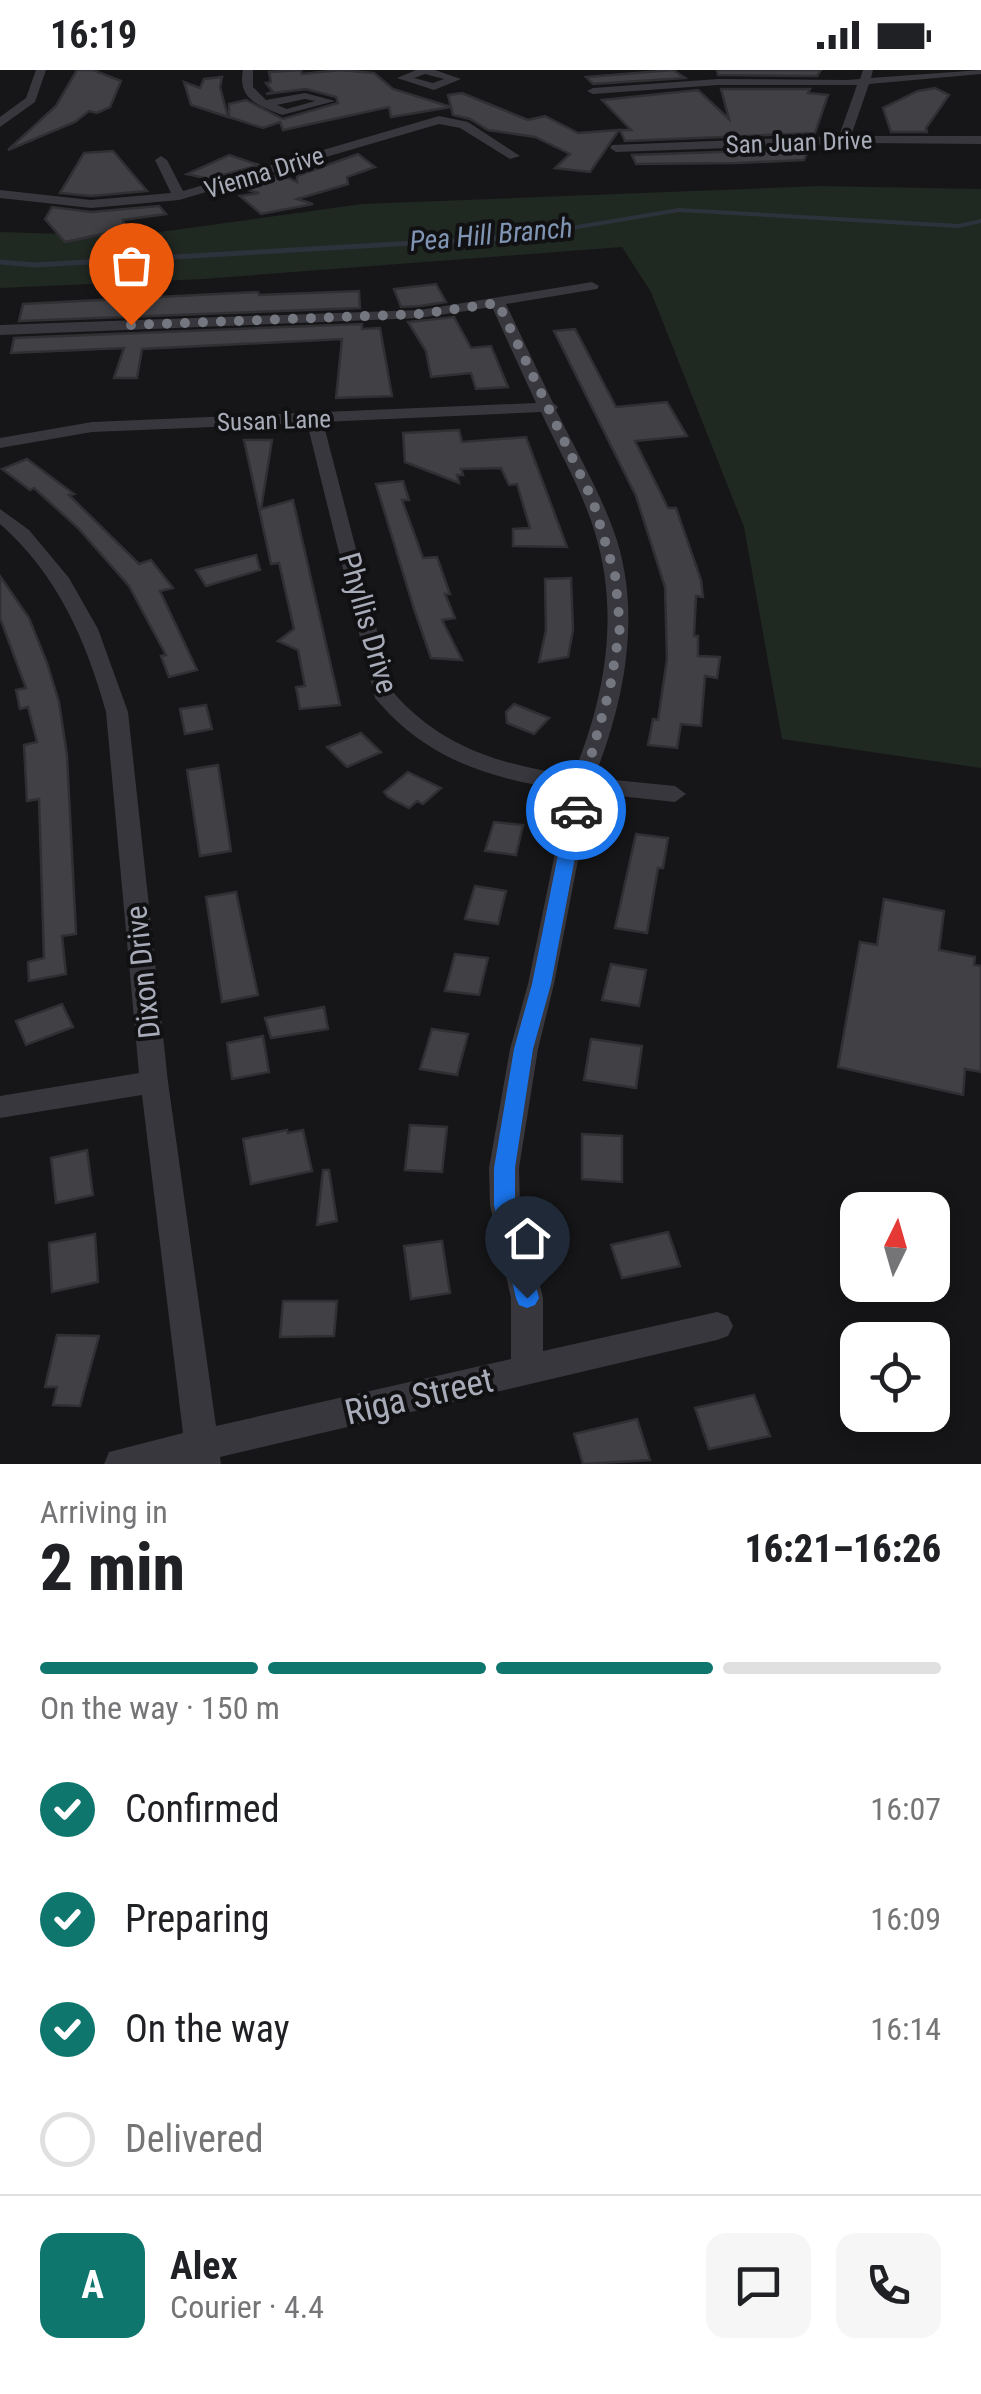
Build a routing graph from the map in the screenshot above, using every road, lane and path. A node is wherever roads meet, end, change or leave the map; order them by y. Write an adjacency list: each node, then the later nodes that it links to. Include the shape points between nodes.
1 (41, 70): 7 (street, via 31,100)
2 (248, 70): 6 (street, via 244,89)
3 (981, 72): 4 (street)
4 (868, 75): 5 (street); 8 (street)
5 (593, 91)
6 (266, 104)
7 (0, 124)
8 (844, 140): 9 (street, San Juan Drive); 10 (street, San Juan Drive)
9 (981, 140)
10 (616, 148)
11 (514, 156): 14 (street, Vienna Drive, via 464,124 440,120)
12 (161, 160): 14 (street)
13 (0, 194): 14 (street, Vienna Drive, via 90,204)
14 (180, 196)
15 (592, 286): 16 (street)
16 (498, 303): 17 (street, via 420,314); 18 (street)
17 (0, 330)
18 (550, 407): 19 (street, Susan Lane); 22 (street, via 604,530 620,627)
19 (314, 419): 20 (street, Susan Lane, via 92,427); 22 (street, Phyllis Drive, via 373,658 392,707 422,736 458,754)
20 (0, 442)
21 (0, 514): 24 (street, Dixon Drive, via 70,597 102,657 112,693)
22 (582, 784): 23 (street, Phyllis Drive); 27 (street, via 504,1168 505,1205 527,1298)
23 (675, 794)
24 (154, 1082): 25 (street); 28 (street, Dixon Drive)
25 (0, 1107)
26 (716, 1326): 27 (street, Riga Street)
27 (527, 1371): 28 (street, Riga Street)
28 (204, 1455): 29 (street, Riga Street)
29 (121, 1464)

